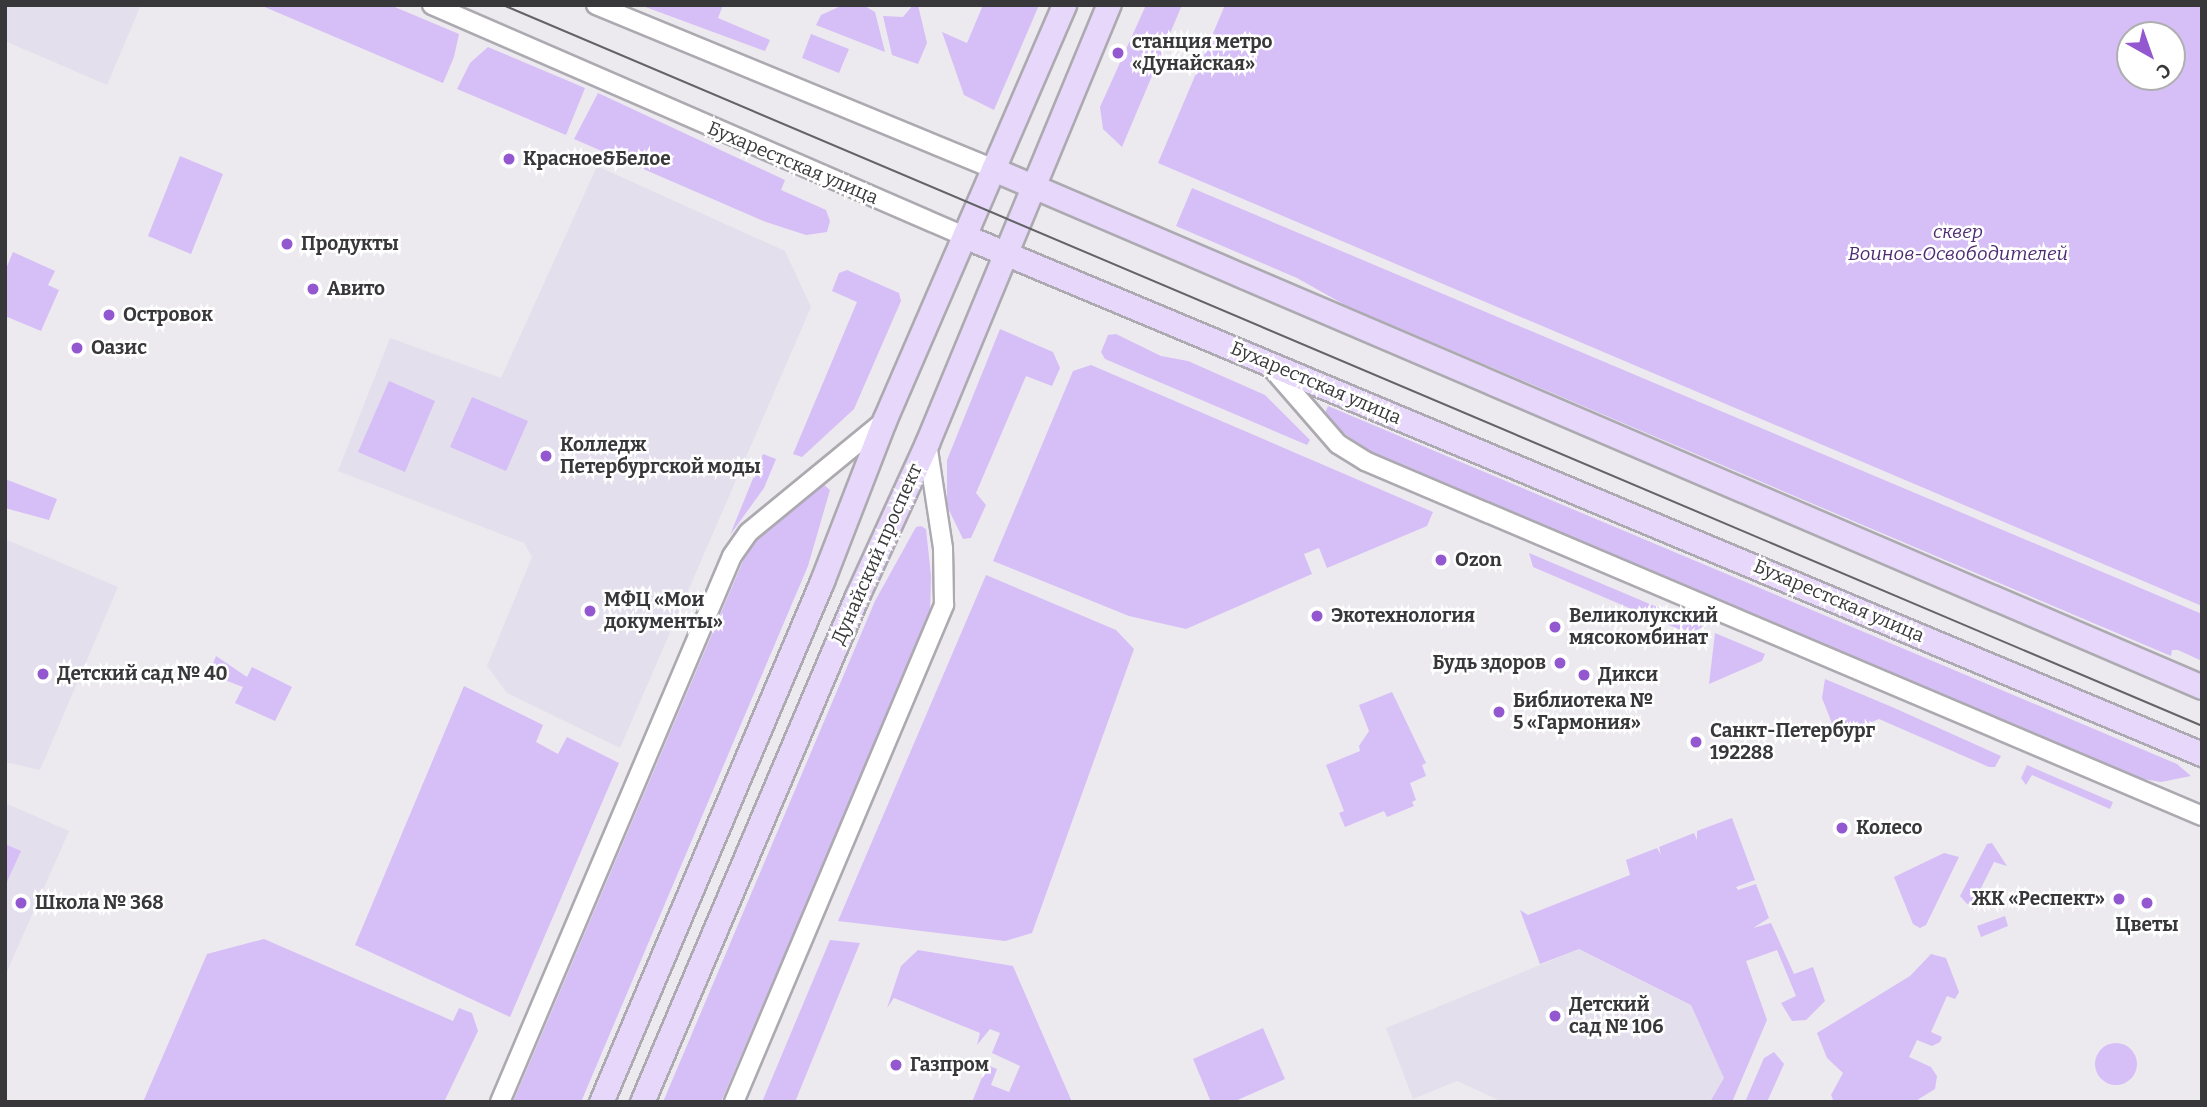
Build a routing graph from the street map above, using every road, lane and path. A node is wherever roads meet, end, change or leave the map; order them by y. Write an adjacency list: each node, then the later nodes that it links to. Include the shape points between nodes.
1 (432, 5): 7 (street, Бухарестская улица)
2 (596, 5): 5 (street)
3 (1064, 5): 5 (main road, Дунайский проспект)
4 (1108, 5): 6 (main road, Дунайский проспект)
5 (993, 169): 6 (main road); 7 (main road, Дунайский проспект)
6 (1034, 186): 8 (main road, Дунайский проспект); 12 (main road)
7 (964, 236): 8 (main road, Бухарестская улица); 10 (main road, Дунайский проспект)
8 (1006, 253): 9 (main road, Бухарестская улица); 11 (main road, Дунайский проспект)
9 (1266, 362): 13 (main road, Бухарестская улица); 14 (street, via 1338,444 1365,461)
10 (884, 421): 15 (street, via 749,532 732,556); 16 (main road, Дунайский проспект, via 822,581)
11 (927, 443): 17 (main road, Дунайский проспект, via 857,596); 18 (street, via 943,548 944,606)
12 (2202, 687)
13 (2202, 754)
14 (2202, 816)
15 (500, 1102)
16 (601, 1102)
17 (642, 1102)
18 (734, 1102)

